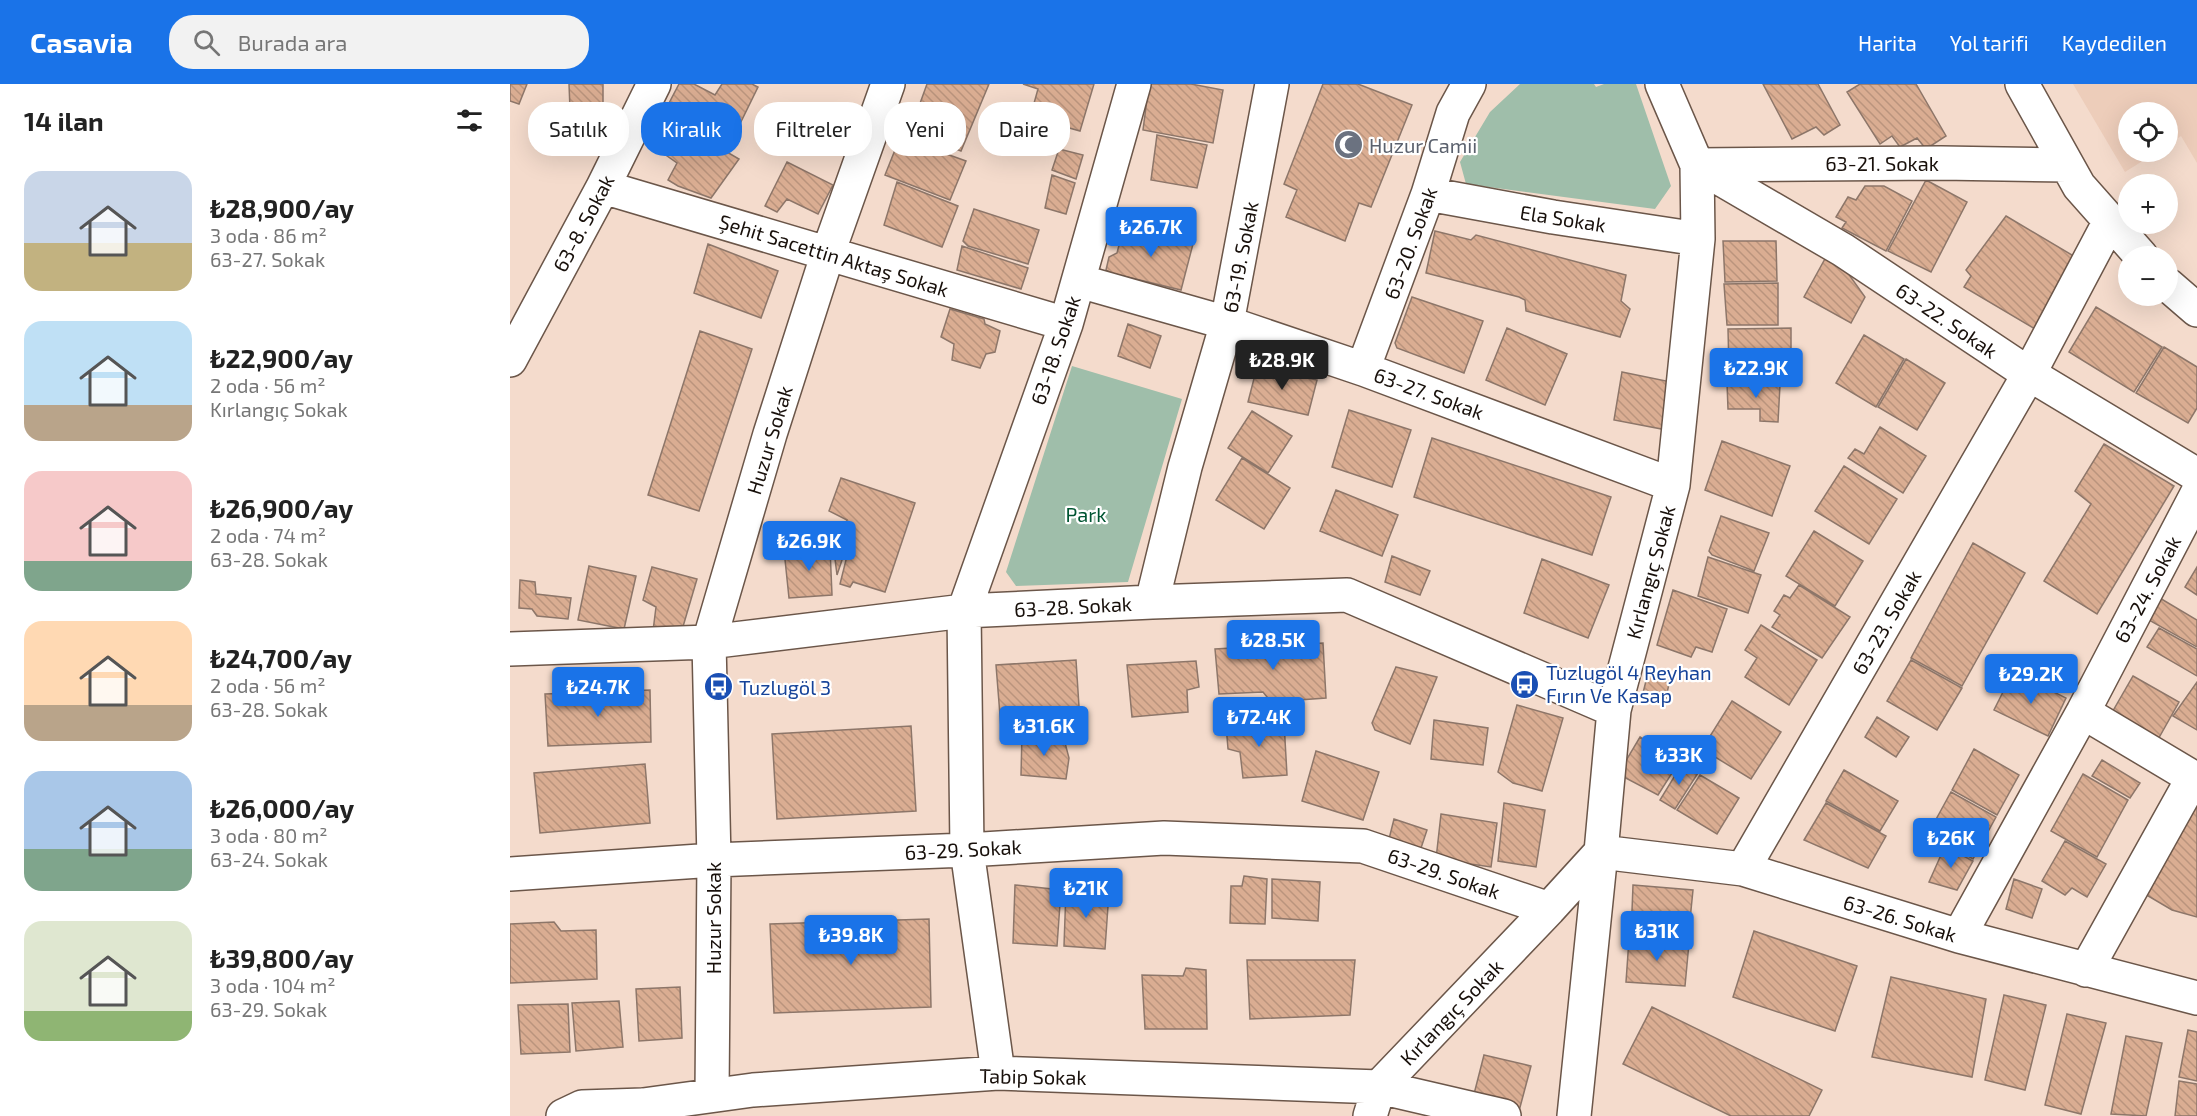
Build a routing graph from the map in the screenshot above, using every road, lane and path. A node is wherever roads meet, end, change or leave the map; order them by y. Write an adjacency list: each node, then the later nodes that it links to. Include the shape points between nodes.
1 (654, 84): 10 (street, 63-8. Sokak)
2 (888, 84): 15 (street, Huzur Sokak)
3 (1134, 84): 16 (street, 63-18. Sokak)
4 (1272, 84): 19 (street, 63-19. Sokak)
5 (1470, 84): 11 (street, 63-20. Sokak, via 1453,113)
6 (1662, 84): 8 (street, Kırlangıç Sokak)
7 (2022, 84): 9 (street)
8 (1696, 165): 9 (street, 63-21. Sokak); 13 (street, Kırlangıç Sokak); 23 (street, 63-22. Sokak, via 1843,250)
9 (2067, 165): 12 (street, via 2079,186)
10 (603, 187): 15 (street, Şehit Sacettin Aktaş Sokak); 21 (street, 63-8. Sokak)
11 (1428, 194): 13 (street, Ela Sokak); 22 (street, 63-20. Sokak)
12 (2110, 221): 14 (street); 23 (street, 63-23. Sokak)
13 (1698, 239): 25 (street, Kırlangıç Sokak)
14 (2131, 246)
15 (828, 253): 20 (street, Şehit Sacettin Aktaş Sokak); 29 (street, Huzur Sokak)
16 (1079, 281): 19 (street, 63-27. Sokak); 20 (street, 63-18. Sokak)
17 (2178, 294): 18 (street)
18 (2197, 310)
19 (1227, 323): 22 (street, 63-27. Sokak); 27 (street, 63-19. Sokak, via 1185,467)
20 (1066, 324): 28 (street, 63-18. Sokak)
21 (510, 360)
22 (1364, 369): 25 (street, 63-27. Sokak)
23 (2029, 374): 24 (street, 63-22. Sokak); 37 (street, 63-23. Sokak)
24 (2197, 475)
25 (1673, 485): 31 (street, Kırlangıç Sokak)
26 (2197, 494): 32 (street, 63-24. Sokak)
27 (1152, 602): 28 (street, 63-28. Sokak); 31 (street, 63-28. Sokak, via 1347,595)
28 (964, 612): 29 (street, 63-28. Sokak); 34 (street)
29 (709, 642): 30 (street, 63-28. Sokak); 36 (street, Huzur Sokak)
30 (510, 649)
31 (1614, 710): 35 (street, Kırlangıç Sokak)
32 (2083, 711): 33 (street); 40 (street, 63-24. Sokak)
33 (2195, 779): 41 (street)
34 (967, 850): 36 (street, 63-29. Sokak); 39 (street, 63-29. Sokak, via 1164,838 1363,846); 43 (street)
35 (1601, 852): 37 (street, 63-26. Sokak); 39 (street, Kırlangıç Sokak); 49 (street)
36 (714, 860): 38 (street, 63-29. Sokak); 44 (street, Huzur Sokak)
37 (1743, 869): 40 (street, 63-26. Sokak)
38 (510, 874)
39 (1549, 909): 45 (street, Kırlangıç Sokak)
40 (1959, 936): 41 (street, 63-26. Sokak)
41 (2086, 970): 42 (street, 63-26. Sokak)
42 (2197, 998)
43 (998, 1073): 44 (street, Tabip Sokak); 45 (street, Tabip Sokak)
44 (712, 1095): 46 (street, Tabip Sokak)
45 (1375, 1101): 48 (street, Tabip Sokak)
46 (642, 1110): 47 (street, Tabip Sokak, via 582,1107)
47 (563, 1116)
48 (1504, 1116)
49 (1574, 1116)

